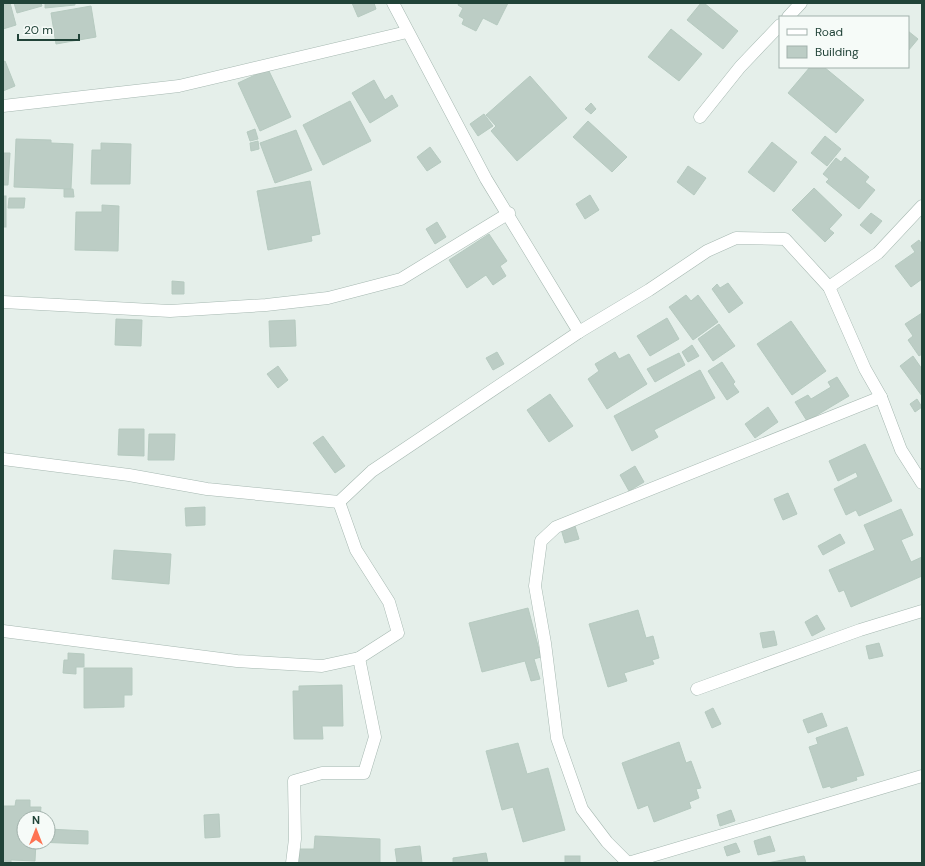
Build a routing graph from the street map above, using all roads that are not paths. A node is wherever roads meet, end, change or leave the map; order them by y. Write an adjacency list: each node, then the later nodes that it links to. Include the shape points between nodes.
1 (393, 3): 5 (street)
2 (801, 3): 3 (street)
3 (789, 16)
4 (779, 26): 7 (street, via 740,67)
5 (407, 32): 6 (street, via 179,86); 9 (street, via 486,179)
6 (3, 106)
7 (700, 117)
8 (922, 206): 10 (street, via 878,253)
9 (509, 213): 11 (street, via 401,279 328,298 170,311); 12 (street)
10 (829, 287): 12 (street, via 784,239 736,238 707,251); 13 (street, via 865,369)
11 (3, 302)
12 (579, 332): 16 (street, via 372,471)
13 (881, 397): 15 (street, via 901,450); 23 (street, via 556,527 541,541 535,586 557,738 582,809)
14 (3, 459): 16 (street, via 207,488)
15 (922, 484)
16 (339, 502): 19 (street, via 356,550 389,602 398,633)
17 (922, 611): 20 (street, via 860,630)
18 (3, 630): 19 (street, via 237,661 322,666)
19 (359, 658): 22 (street, via 375,737 364,773 322,773 294,781 295,839)
20 (697, 689)
21 (922, 776): 23 (street)
22 (292, 863)
23 (628, 863)

